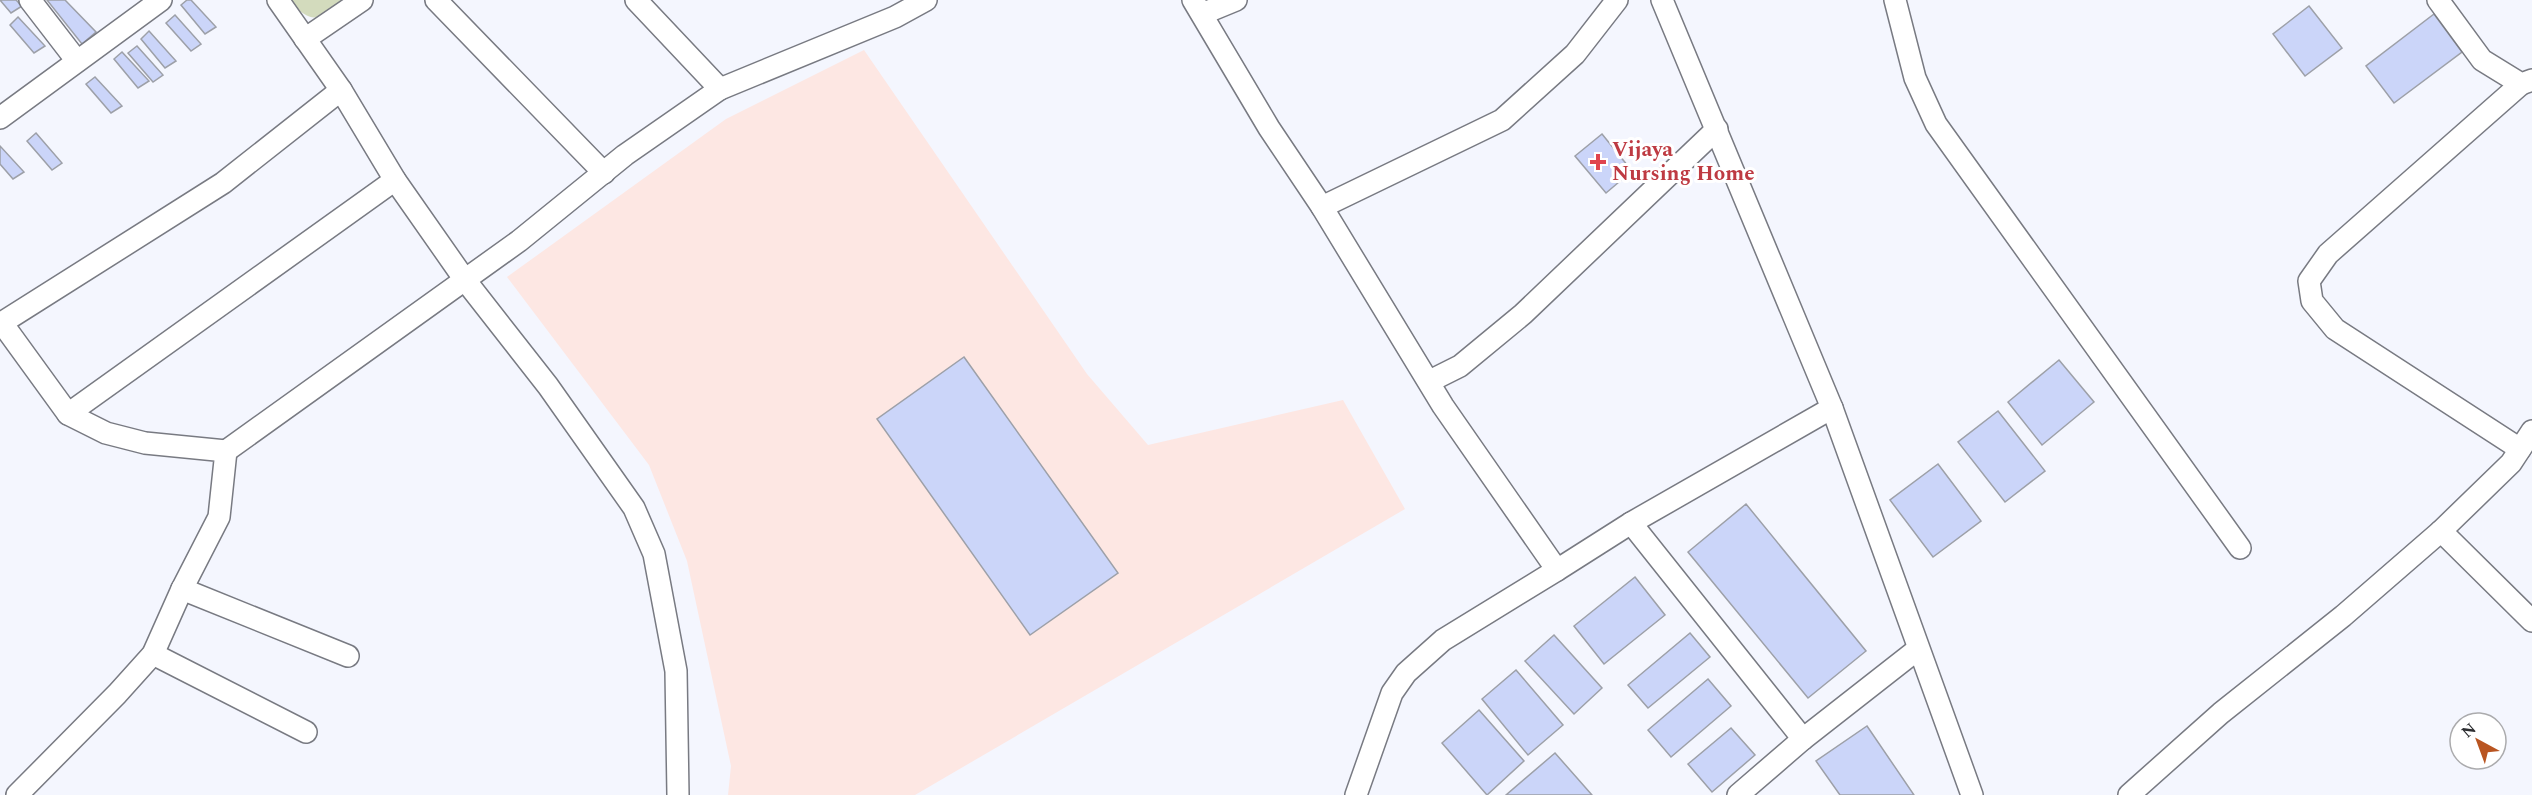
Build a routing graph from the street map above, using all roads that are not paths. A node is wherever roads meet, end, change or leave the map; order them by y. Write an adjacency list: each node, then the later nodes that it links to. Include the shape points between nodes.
1 (30, 0): 15 (street)
2 (161, 0): 15 (street)
3 (278, 0): 14 (street)
4 (362, 0): 14 (street)
5 (436, 0): 21 (street)
6 (636, 0): 17 (street)
7 (1236, 0): 13 (street)
8 (1617, 0): 23 (street, via 1575,54 1502,120)
9 (1662, 0): 20 (street)
10 (1895, 0): 34 (street, via 1915,78 1936,124)
11 (2438, 0): 16 (street, via 2482,60)
12 (918, 2): 17 (street, via 896,17)
13 (1197, 7): 23 (street, via 1269,128)
14 (305, 39): 18 (street)
15 (76, 61): 19 (street)
16 (2527, 82): 30 (street, via 2328,254 2309,281 2312,300 2335,329)
17 (720, 88): 21 (street)
18 (341, 90): 22 (street); 25 (street, via 223,183)
19 (0, 118)
20 (1717, 129): 26 (street, via 1523,314 1460,366); 27 (street)
21 (604, 172): 24 (street)
22 (395, 180): 24 (street); 28 (street)
23 (1322, 207): 26 (street)
24 (465, 280): 31 (street); 45 (street, via 548,386 634,508 654,554 676,671)
25 (1, 324): 28 (street)
26 (1430, 381): 35 (street, via 1443,406)
27 (1832, 408): 32 (street); 38 (street)
28 (68, 414): 31 (street, via 106,433 145,443)
29 (2532, 431): 30 (street)
30 (2520, 449): 33 (street, via 2511,463)
31 (226, 451): 36 (street, via 219,517)
32 (1631, 523): 35 (street); 42 (street)
33 (2441, 531): 37 (street); 43 (street, via 2343,616 2221,713)
34 (2240, 548)
35 (1557, 570): 46 (street, via 1443,640 1406,673 1392,693)
36 (182, 589): 39 (street); 40 (street)
37 (2532, 621)
38 (1918, 649): 42 (street); 48 (street)
39 (153, 654): 41 (street); 44 (street)
40 (348, 656)
41 (306, 732)
42 (1803, 739): 47 (street)
43 (2137, 792)
44 (17, 795)
45 (678, 795)
46 (1356, 795)
47 (1738, 795)
48 (1972, 795)

